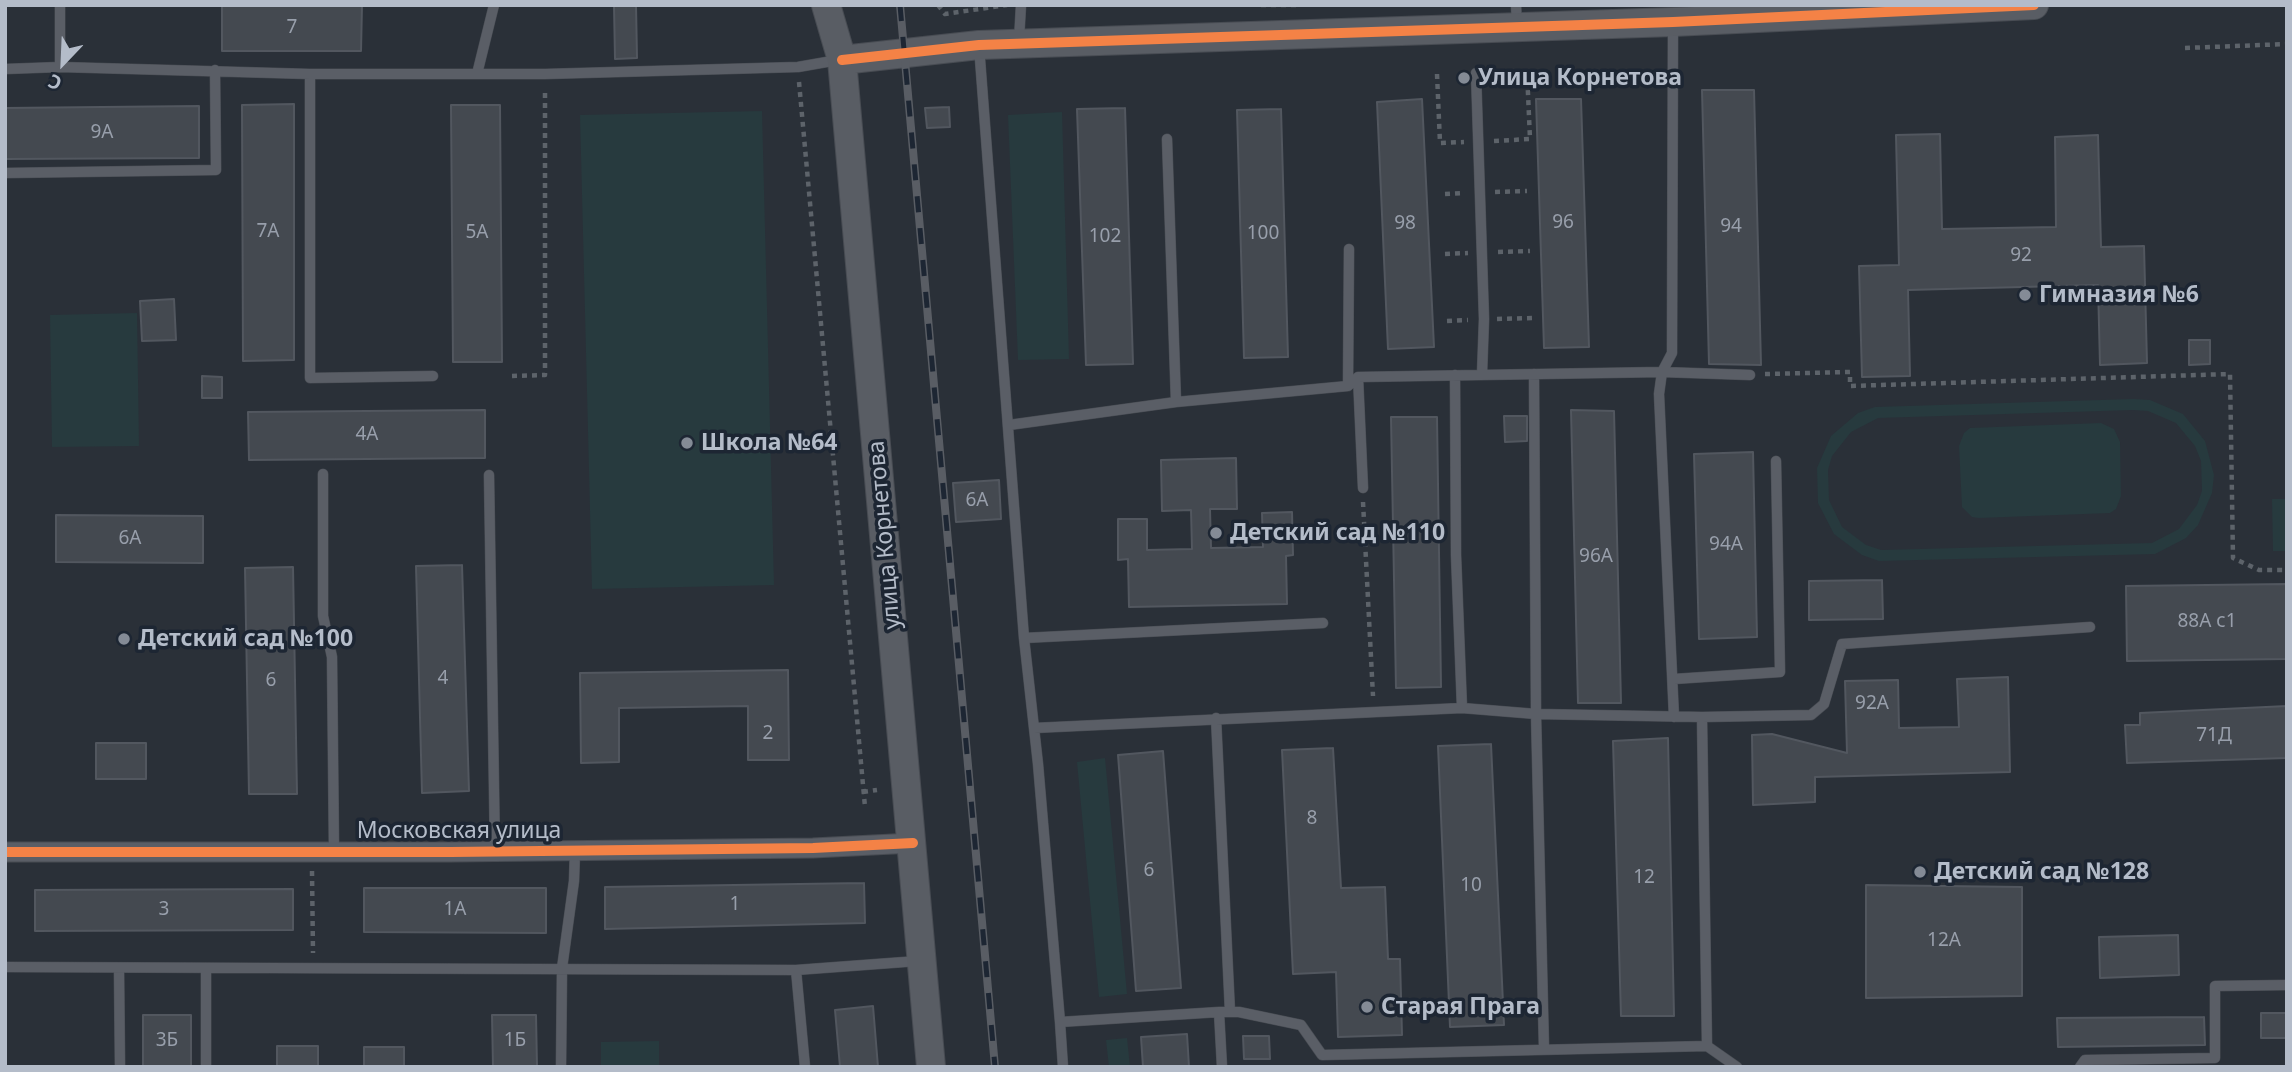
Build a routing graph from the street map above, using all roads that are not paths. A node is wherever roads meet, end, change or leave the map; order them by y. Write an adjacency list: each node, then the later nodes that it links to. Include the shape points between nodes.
1 (60, 5): 12 (lane)
2 (494, 5): 17 (lane)
3 (826, 5): 11 (street, улица Корнетова)
4 (1021, 5): 9 (lane)
5 (2034, 5): 6 (street)
6 (1732, 12): 8 (street)
7 (1517, 16): 8 (street); 9 (street)
8 (1673, 22): 21 (lane, via 1672,353)
9 (1019, 44): 10 (street)
10 (979, 45): 11 (street); 30 (lane)
11 (842, 60): 17 (lane, via 798,67); 45 (street, улица Корнетова)
12 (60, 67): 13 (lane); 14 (lane)
13 (5, 69)
14 (215, 70): 16 (lane); 19 (lane, via 216,170)
15 (1476, 73): 23 (lane)
16 (310, 74): 17 (lane); 26 (lane, via 310,378)
17 (477, 74)
18 (1167, 139): 29 (lane)
19 (5, 173)
20 (1349, 248): 28 (lane)
21 (1662, 372): 24 (lane); 25 (lane); 38 (lane)
22 (1455, 374): 23 (lane); 27 (lane); 39 (lane)
23 (1482, 374): 24 (lane)
24 (1534, 374): 40 (lane)
25 (1750, 374)
26 (433, 376)
27 (1358, 377): 28 (lane); 34 (lane)
28 (1348, 386): 29 (lane)
29 (1176, 402): 30 (lane)
30 (1009, 425): 37 (lane)
31 (1776, 461): 38 (lane, via 1780,672)
32 (323, 474): 48 (lane, via 323,616 332,657)
33 (489, 475): 49 (lane)
34 (1363, 488)
35 (1323, 622): 37 (lane)
36 (2090, 627): 42 (lane, via 1842,644 1824,704 1811,715)
37 (1024, 638): 44 (lane)
38 (1674, 679): 41 (lane)
39 (1462, 708): 40 (lane); 43 (lane)
40 (1536, 714): 41 (lane); 60 (lane)
41 (1674, 717): 42 (lane)
42 (1702, 717): 59 (lane)
43 (1216, 718): 44 (lane); 57 (lane)
44 (1034, 728): 58 (lane)
45 (913, 843): 46 (street, Московская улица); 50 (street, улица Корнетова)
46 (575, 851): 49 (street, Московская улица); 52 (lane)
47 (5, 852): 48 (street, Московская улица)
48 (334, 852): 49 (street, Московская улица)
49 (495, 852)
50 (924, 960): 55 (lane); 66 (street, улица Корнетова)
51 (5, 967): 53 (lane)
52 (562, 968): 54 (lane); 55 (lane); 64 (lane)
53 (119, 969): 54 (lane); 62 (lane)
54 (206, 970): 63 (lane)
55 (796, 970): 65 (lane)
56 (2287, 985): 61 (lane, via 2215,986)
57 (1225, 1012): 58 (lane); 60 (lane, via 1301,1025 1322,1055); 68 (lane)
58 (1060, 1022): 67 (lane)
59 (1707, 1046): 60 (lane); 69 (lane)
60 (1544, 1049)
61 (2215, 1062): 70 (lane, via 2085,1060)
62 (120, 1067)
63 (206, 1067)
64 (561, 1067)
65 (805, 1067)
66 (931, 1067)
67 (1063, 1067)
68 (1222, 1067)
69 (1737, 1067)
70 (2080, 1067)

